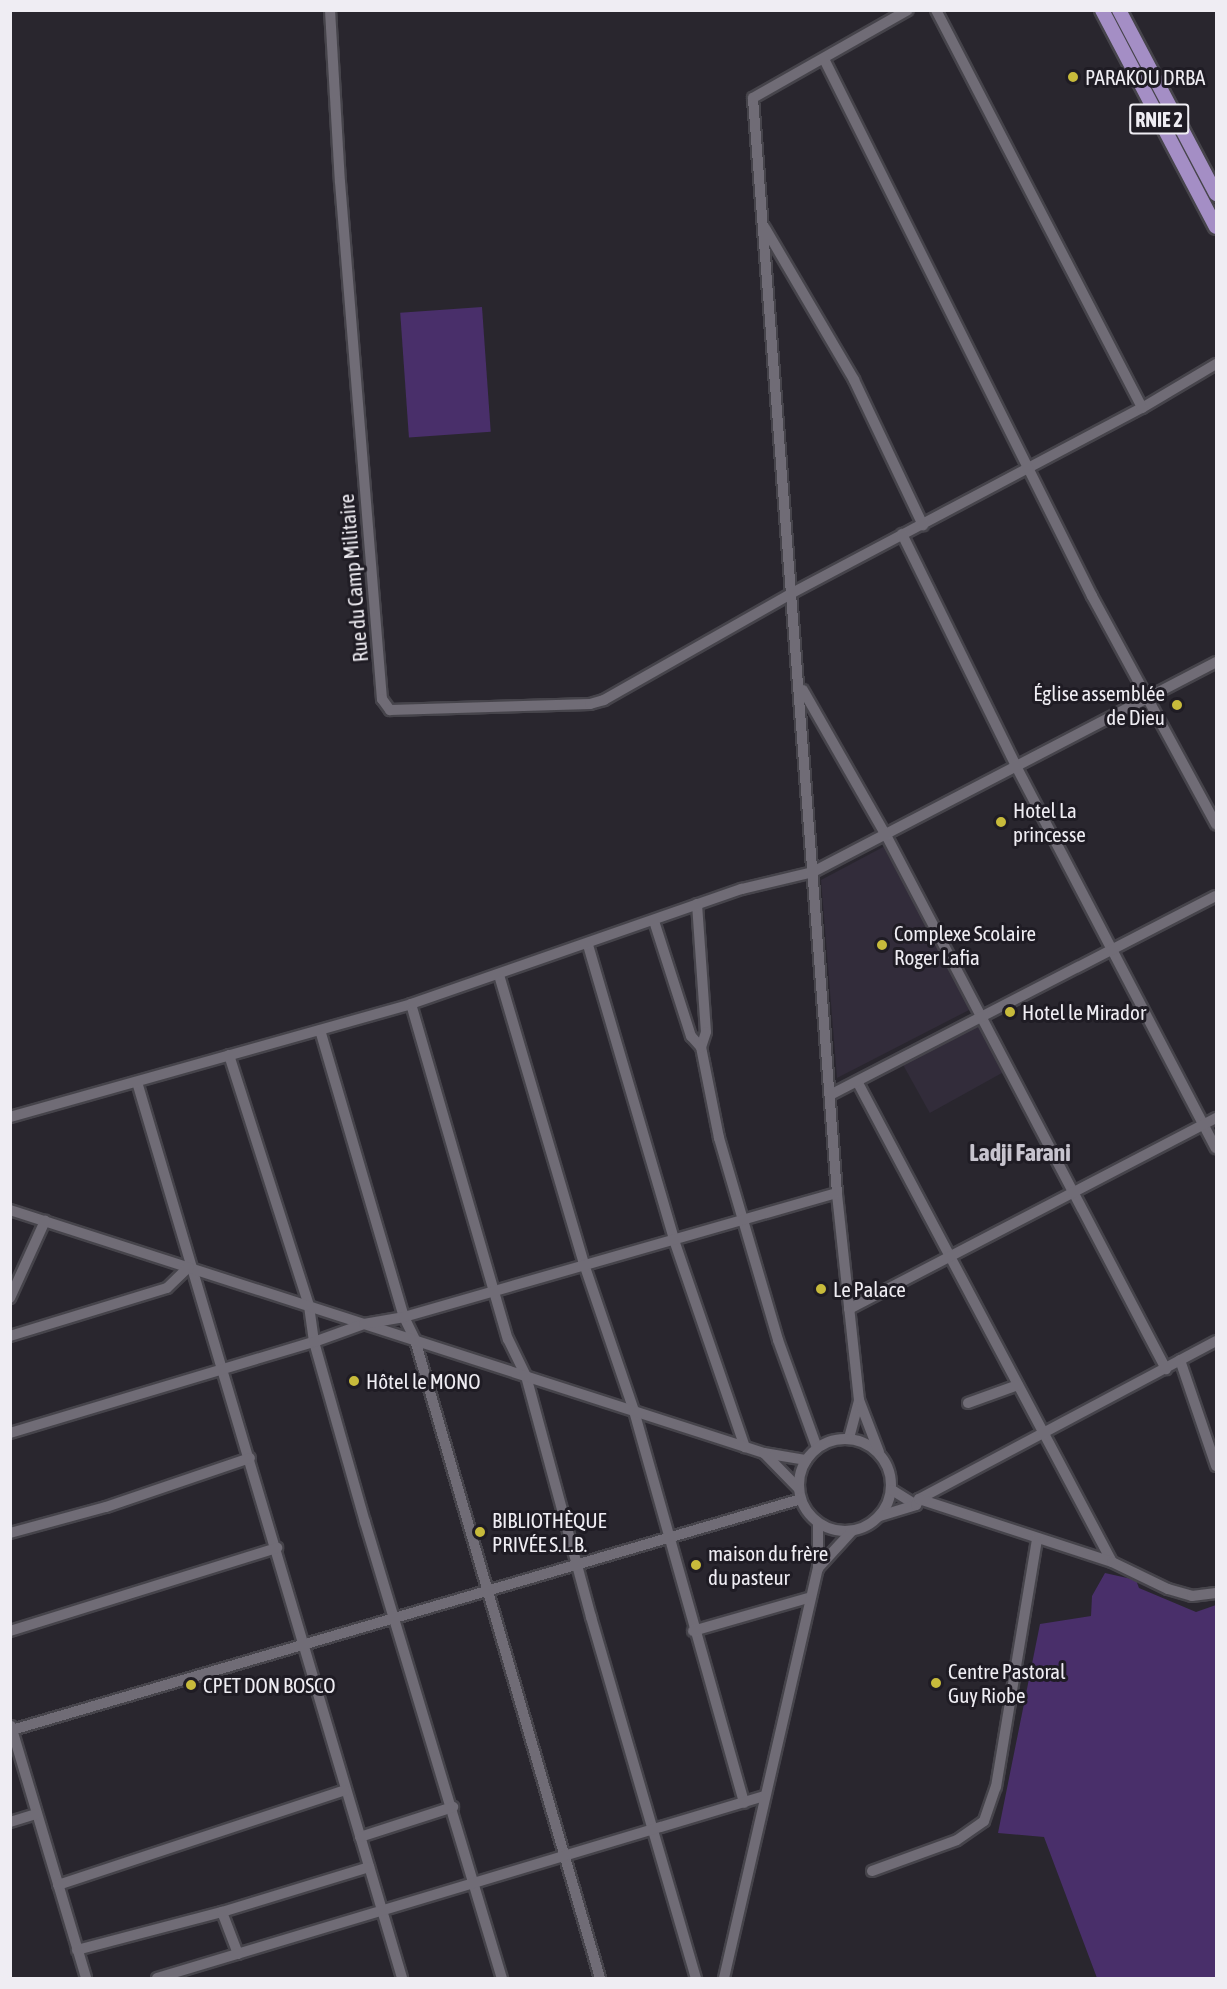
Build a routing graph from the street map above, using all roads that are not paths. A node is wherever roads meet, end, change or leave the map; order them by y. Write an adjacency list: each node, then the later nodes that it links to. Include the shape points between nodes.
1 (330, 10): 15 (street, Rue du Camp Militaire, via 382,699 390,710 590,704)
2 (908, 10): 6 (street)
3 (936, 10): 11 (street)
4 (1102, 10): 9 (main road, RNIE 2)
5 (1119, 10): 7 (main road, RNIE 2)
6 (825, 61): 8 (street, via 753,98); 12 (street)
7 (1216, 194)
8 (763, 225): 13 (street, via 854,380); 15 (street)
9 (1216, 228)
10 (1216, 364): 11 (street)
11 (1142, 408): 12 (street)
12 (1027, 468): 13 (street); 18 (street)
13 (923, 525): 14 (street)
14 (902, 534): 15 (street); 19 (street)
15 (792, 593): 17 (street)
16 (1216, 662): 18 (street)
17 (801, 687): 21 (street); 22 (street)
18 (1149, 698): 19 (street); 20 (street)
19 (1017, 768): 21 (street); 27 (street)
20 (1216, 824)
21 (886, 837): 22 (street); 30 (street)
22 (813, 872): 24 (street); 36 (street)
23 (1216, 896): 27 (street)
24 (697, 904): 25 (street); 32 (street, via 706,1032)
25 (654, 921): 26 (street); 32 (street, via 691,1036)
26 (588, 945): 28 (street); 46 (street)
27 (1112, 950): 30 (street); 39 (street)
28 (499, 975): 29 (street); 48 (street)
29 (411, 1004): 31 (street); 50 (street)
30 (982, 1017): 35 (street); 42 (street)
31 (320, 1030): 33 (street); 54 (street)
32 (701, 1047): 44 (street)
33 (229, 1055): 34 (street); 52 (street)
34 (137, 1083): 37 (street); 49 (street)
35 (858, 1083): 36 (street); 47 (street)
36 (830, 1095): 41 (street)
37 (10, 1118)
38 (1216, 1118): 39 (street)
39 (1203, 1124): 40 (street); 42 (street)
40 (1216, 1148)
41 (837, 1193): 44 (street); 53 (street)
42 (1073, 1193): 47 (street); 61 (street)
43 (10, 1210): 45 (street)
44 (741, 1220): 46 (street); 72 (street, via 802,1416)
45 (45, 1221): 49 (street); 51 (street)
46 (674, 1239): 48 (street); 71 (street)
47 (950, 1260): 53 (street); 64 (street)
48 (584, 1264): 50 (street); 67 (street)
49 (190, 1267): 52 (street); 56 (street, via 167,1288); 62 (street)
50 (494, 1290): 54 (street); 63 (street, via 508,1339)
51 (10, 1298)
52 (309, 1306): 55 (street); 59 (street)
53 (849, 1309): 65 (street)
54 (404, 1317): 55 (street); 57 (street)
55 (364, 1324): 57 (street); 59 (street)
56 (10, 1336)
57 (415, 1340): 63 (street); 91 (street)
58 (1216, 1341): 60 (street)
59 (314, 1342): 62 (street); 94 (street)
60 (1180, 1360): 61 (street); 77 (street)
61 (1166, 1369): 68 (street)
62 (224, 1370): 69 (street); 75 (street)
63 (526, 1376): 67 (street); 89 (street)
64 (1018, 1385): 66 (street); 68 (street)
65 (859, 1400): 70 (street); 73 (street)
66 (968, 1403)
67 (634, 1411): 71 (street); 85 (street)
68 (1043, 1431): 80 (street); 88 (street)
69 (10, 1433)
70 (849, 1438): 72 (street, via 832,1440); 73 (street)
71 (745, 1447): 74 (street)
72 (817, 1448): 76 (street)
73 (879, 1452): 78 (street, via 892,1476)
74 (764, 1453): 76 (street); 79 (street)
75 (250, 1458): 84 (street, via 106,1507); 87 (street)
76 (806, 1460): 79 (street)
77 (1216, 1466)
78 (892, 1490): 80 (street); 81 (street)
79 (800, 1494): 82 (street); 85 (street)
80 (918, 1502): 81 (street); 86 (street)
81 (880, 1516): 83 (street)
82 (818, 1523): 83 (street); 90 (street)
83 (852, 1531): 90 (street)
84 (10, 1533)
85 (668, 1538): 89 (street); 96 (street)
86 (1037, 1538): 88 (street); 109 (street, via 996,1787 984,1821 957,1840)
87 (277, 1548): 95 (street); 97 (street)
88 (1112, 1562): 92 (street, via 1168,1589 1192,1596)
89 (578, 1567): 91 (street); 105 (street)
90 (818, 1569): 93 (street)
91 (487, 1591): 94 (street); 107 (street)
92 (1216, 1593)
93 (808, 1598): 96 (street); 100 (street)
94 (393, 1616): 97 (street); 102 (street)
95 (10, 1631)
96 (693, 1631): 101 (street)
97 (304, 1644): 98 (street); 99 (street)
98 (11, 1727): 103 (street)
99 (345, 1790): 106 (street); 111 (street)
100 (764, 1796): 101 (street); 122 (street)
101 (744, 1803): 105 (street)
102 (453, 1807): 106 (street); 110 (street)
103 (37, 1814): 104 (street); 111 (street)
104 (10, 1822)
105 (652, 1830): 107 (street); 121 (street)
106 (360, 1837): 108 (street)
107 (564, 1857): 110 (street); 120 (street)
108 (369, 1867): 112 (street); 113 (street)
109 (872, 1871)
110 (475, 1883): 112 (street); 119 (street)
111 (58, 1885): 114 (street)
112 (382, 1911): 115 (street); 118 (street)
113 (222, 1912): 114 (street); 115 (street)
114 (77, 1950): 116 (street)
115 (238, 1954): 117 (street)
116 (86, 1978)
117 (157, 1978)
118 (402, 1978)
119 (502, 1978)
120 (600, 1978)
121 (696, 1978)
122 (724, 1978)

